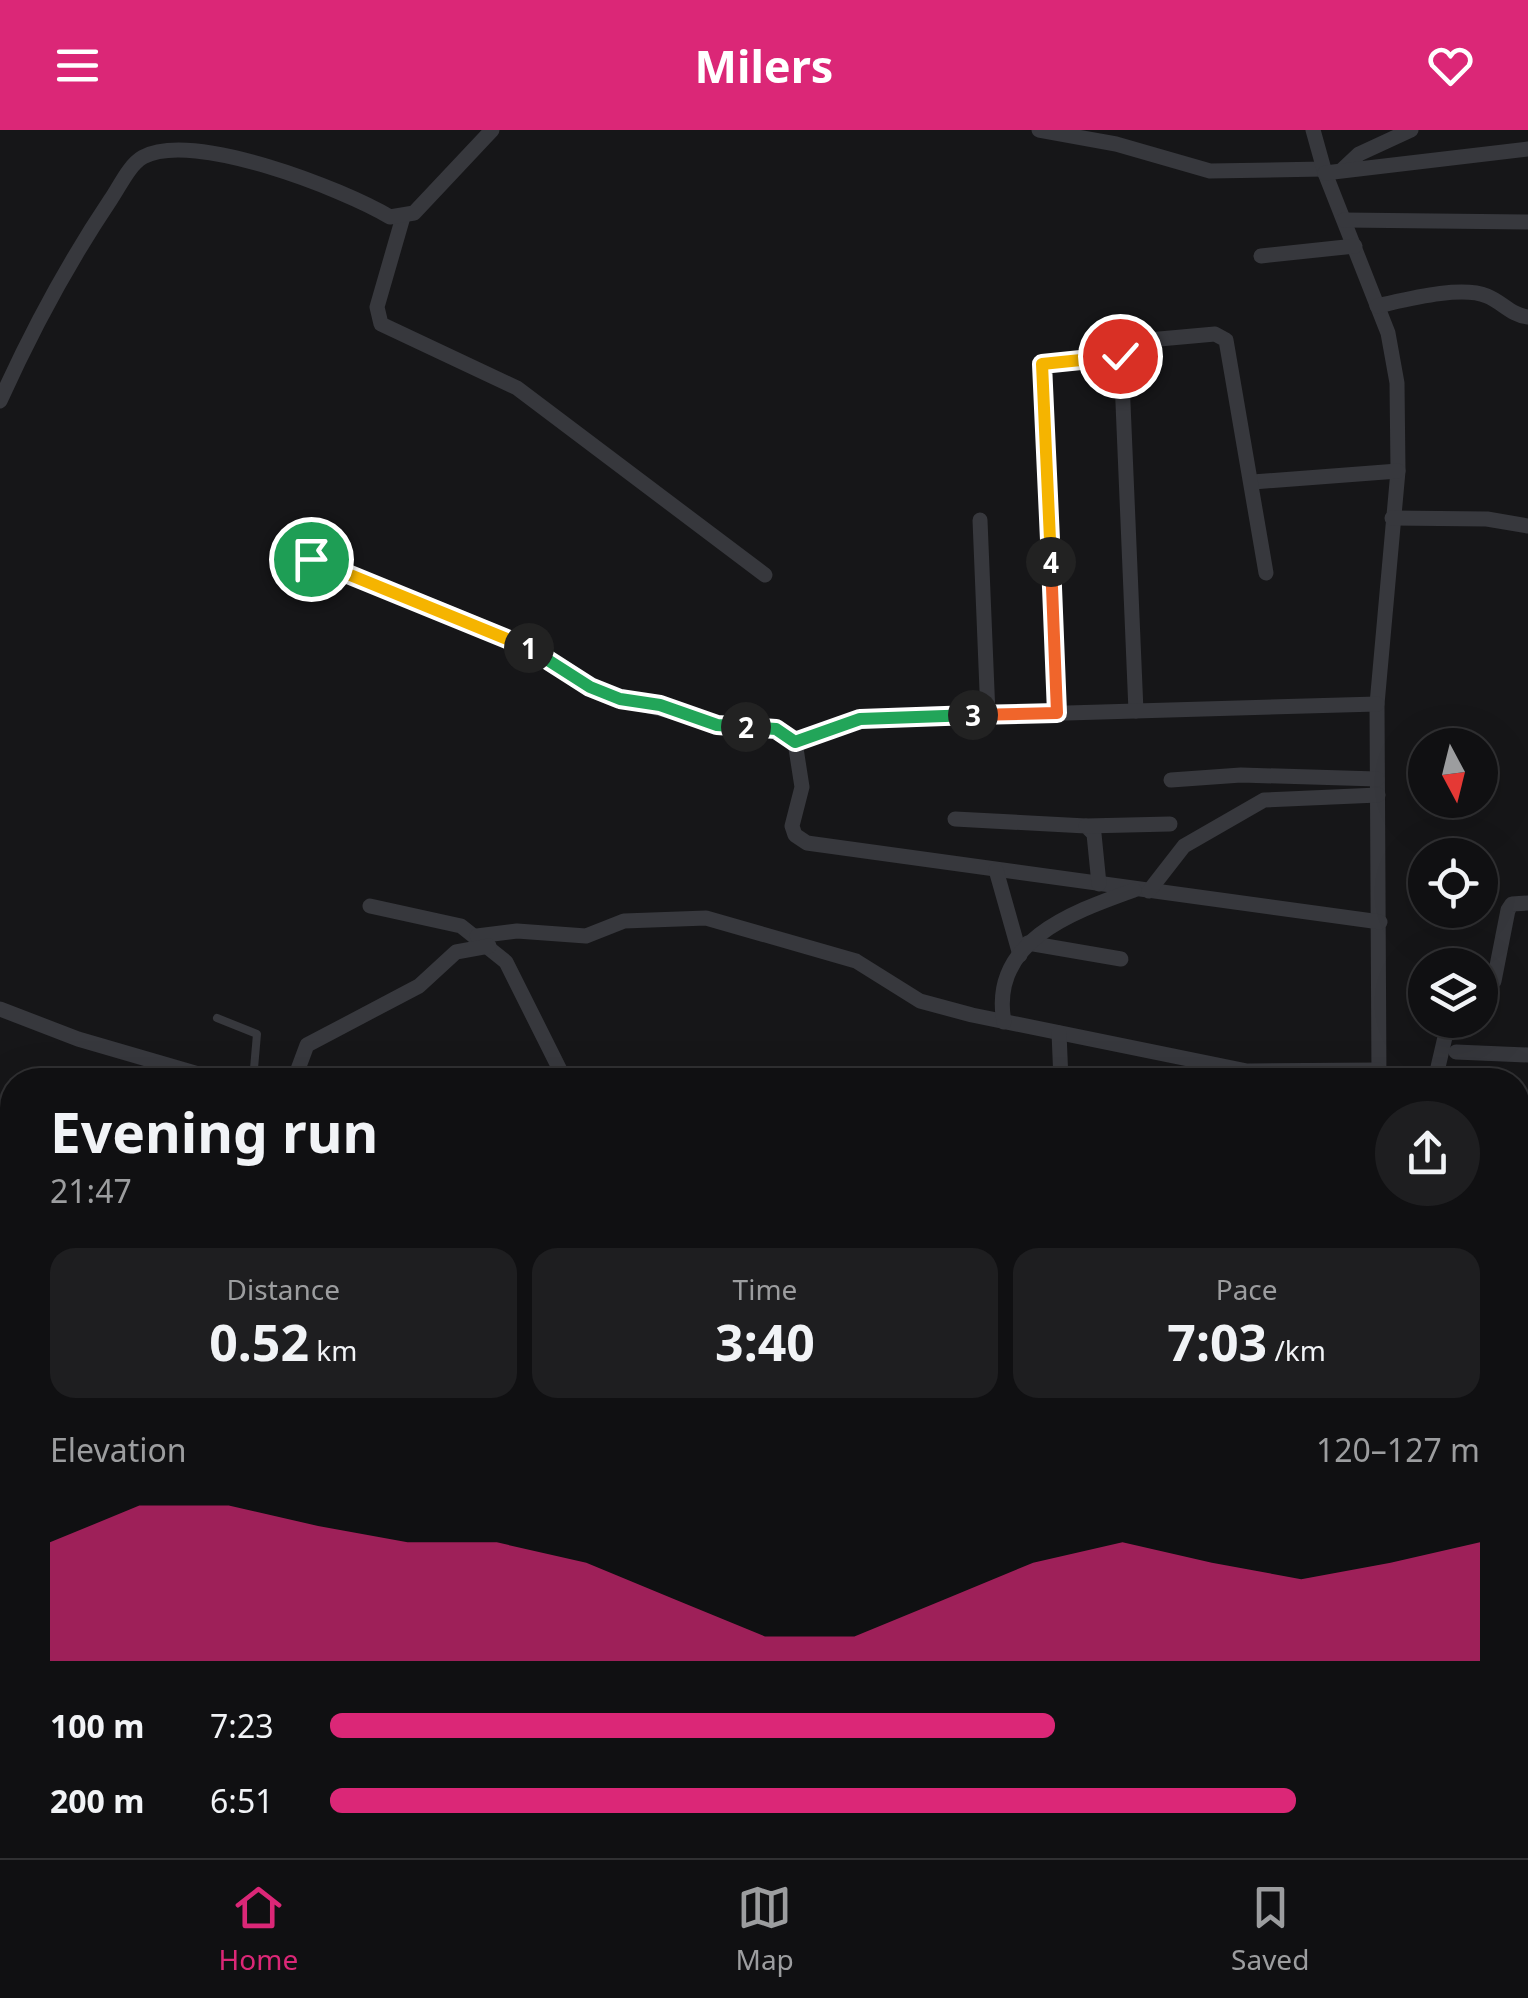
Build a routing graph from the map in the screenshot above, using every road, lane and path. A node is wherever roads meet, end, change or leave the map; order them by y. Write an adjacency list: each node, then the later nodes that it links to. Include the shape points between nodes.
1 (492, 130): 8 (street)
2 (1039, 130): 7 (street, via 1210,172)
3 (1313, 130): 7 (street)
4 (1411, 130): 6 (street, via 1359,154)
5 (1528, 149): 6 (street)
6 (1342, 170): 7 (street)
7 (1324, 171): 9 (street)
8 (403, 217): 16 (street, via 312,177 236,158 169,148 153,152 138,159 72,258); 24 (street, via 377,307 385,328 517,388)
9 (1344, 220): 10 (street); 11 (street)
10 (1528, 222)
11 (1355, 246): 12 (street); 13 (street)
12 (1261, 256)
13 (1378, 306): 14 (street, via 1483,294); 17 (street, via 1397,383)
14 (1528, 317)
15 (1120, 356): 18 (street, via 1126,342 1223,336); 26 (street); 27 (street, via 1042,364)
16 (0, 401)
17 (1398, 471): 18 (street); 19 (street)
18 (1253, 482): 23 (street)
19 (1392, 518): 21 (street); 25 (street)
20 (980, 520): 28 (street)
21 (1528, 526)
22 (311, 559): 29 (street, via 532,649 620,699 717,725 776,729)
23 (1266, 572)
24 (765, 575)
25 (1377, 704): 26 (street); 31 (street)
26 (1136, 711): 27 (street)
27 (1057, 713): 28 (street)
28 (988, 715): 29 (street, via 860,719)
29 (795, 742): 36 (street, via 802,787 792,826 799,840)
30 (1170, 780): 31 (street, via 1241,775)
31 (1378, 787): 35 (street, via 1264,800 1184,846); 42 (street)
32 (956, 819): 34 (street)
33 (1170, 824): 34 (street)
34 (1086, 826): 37 (street, via 1094,834)
35 (1169, 863): 38 (street); 39 (street)
36 (996, 870): 37 (street); 44 (street)
37 (1100, 884): 38 (street)
38 (1142, 890): 39 (street); 44 (street, via 1074,912)
39 (1185, 896): 42 (street)
40 (1528, 903): 46 (street, via 1508,910)
41 (370, 906): 43 (street, via 461,926)
42 (1380, 922): 62 (street)
43 (483, 941): 49 (street, via 516,931 586,936 624,921 706,918 856,961 920,1001); 58 (street, via 456,952 418,986 306,1045); 59 (street, via 512,969)
44 (1024, 949): 45 (street); 47 (street)
45 (1121, 960)
46 (1498, 961)
47 (1000, 998): 49 (street); 51 (street)
48 (0, 1010): 56 (street)
49 (972, 1015): 51 (street)
50 (217, 1018): 57 (lane, via 257,1034)
51 (1004, 1022): 52 (street)
52 (1059, 1033): 60 (street); 61 (street)
53 (1445, 1038): 63 (street)
54 (1456, 1052): 55 (street)
55 (1528, 1055)
56 (178, 1068)
57 (254, 1068)
58 (298, 1068)
59 (558, 1068)
60 (1060, 1068)
61 (1204, 1068)
62 (1378, 1068)
63 (1439, 1068)

